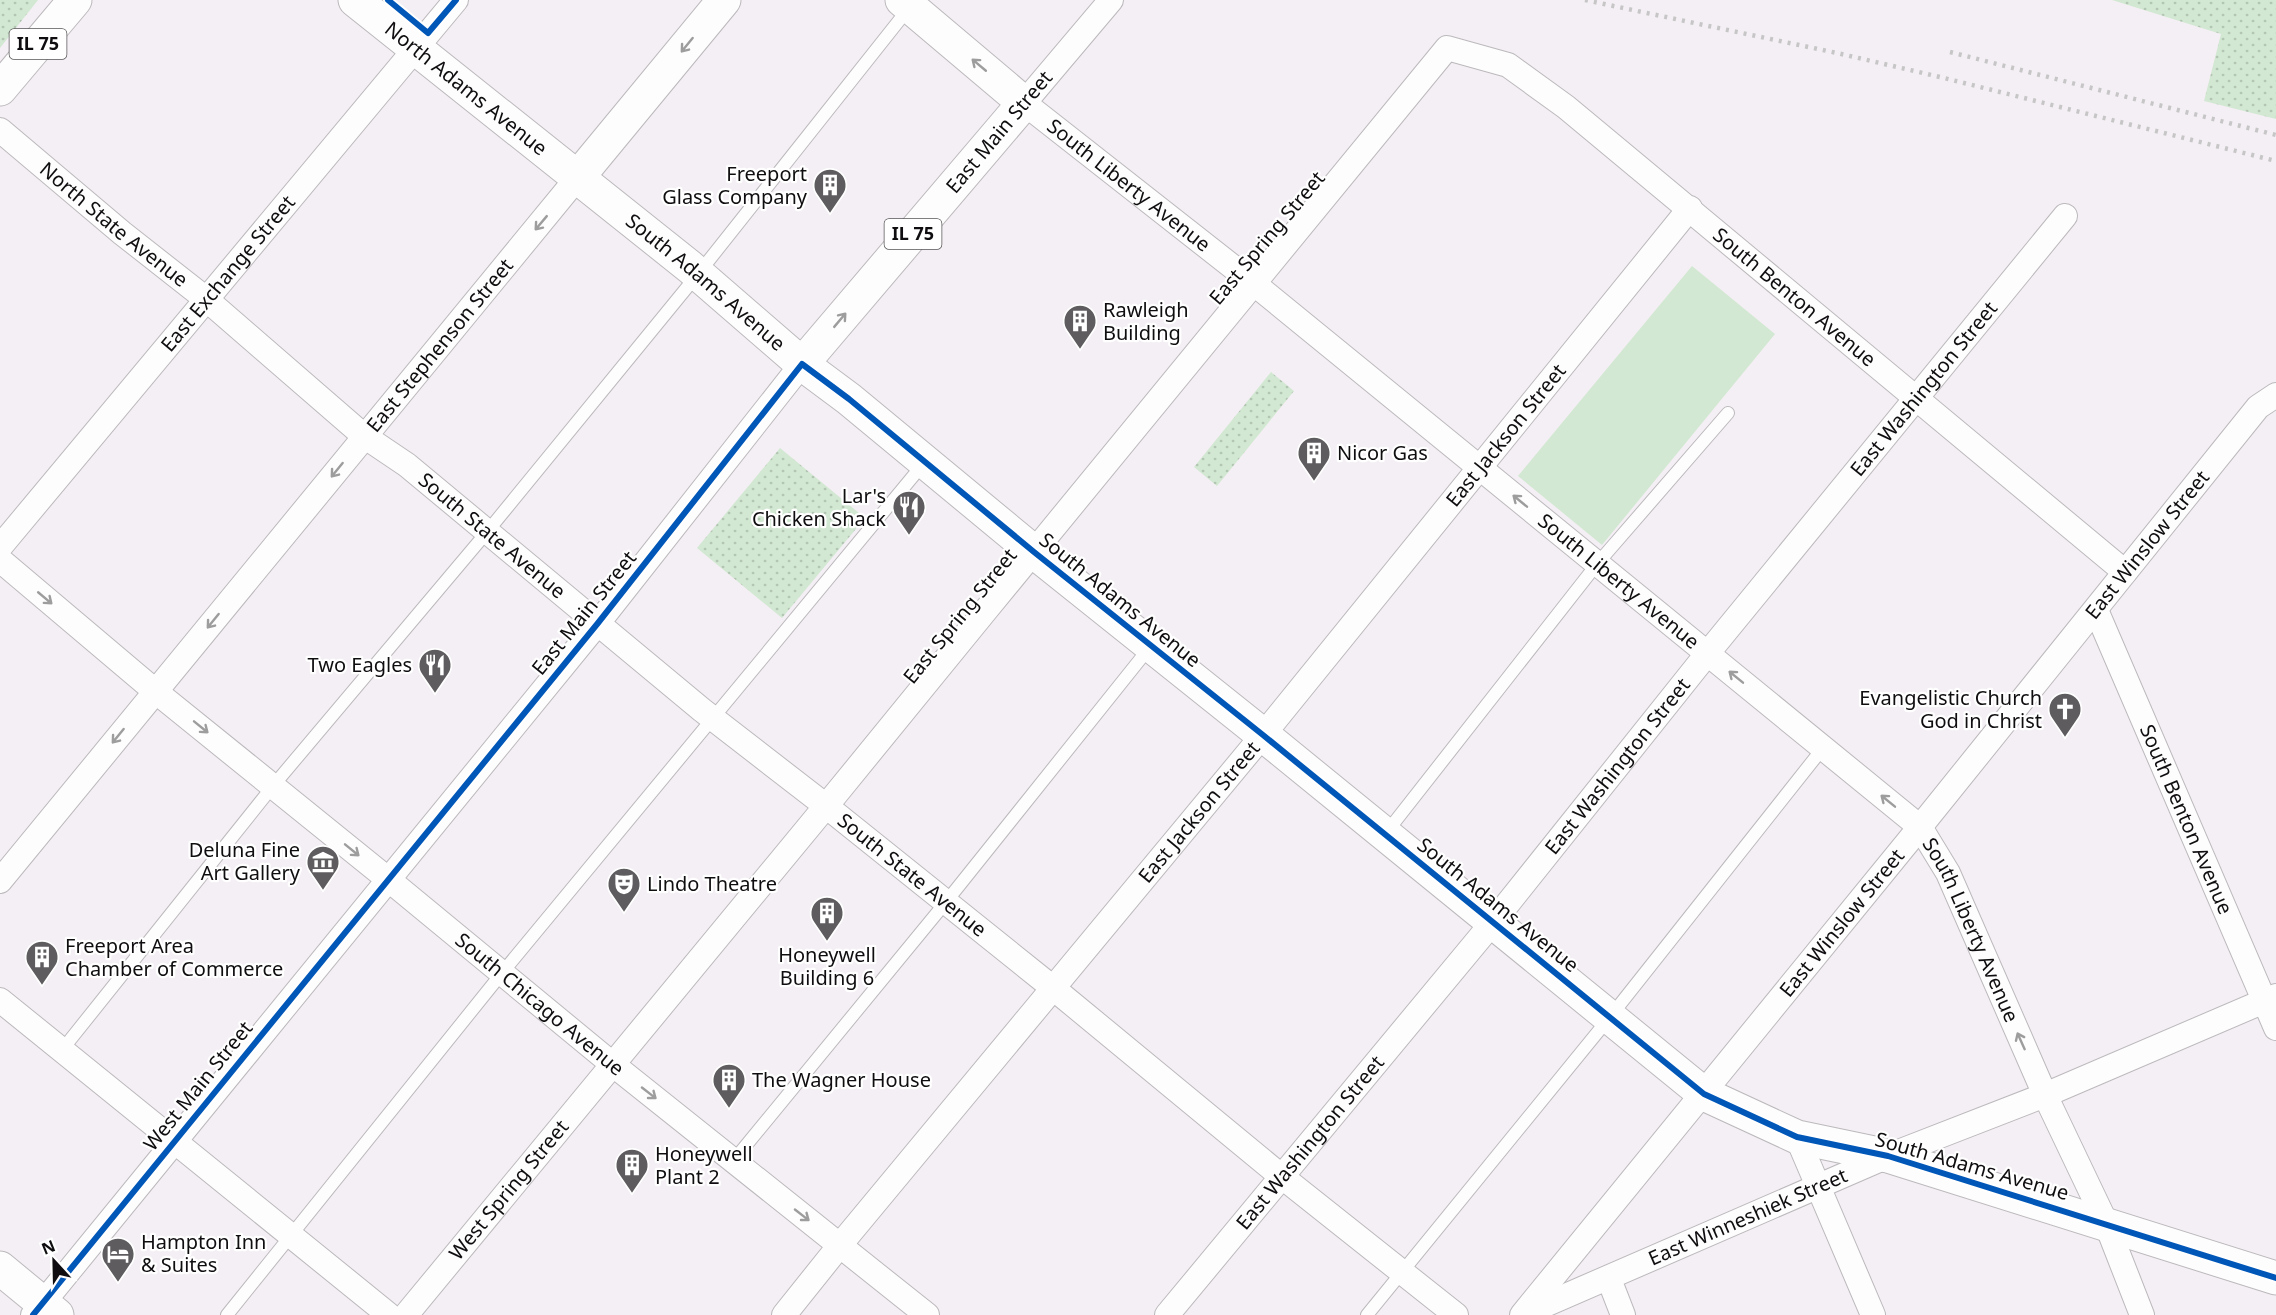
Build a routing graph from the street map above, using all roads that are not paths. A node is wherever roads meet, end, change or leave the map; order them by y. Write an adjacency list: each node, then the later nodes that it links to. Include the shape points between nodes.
1 (75, 0): 9 (street, IL 75)
2 (355, 0): 8 (street, North Adams Avenue)
3 (456, 0): 8 (street, East Exchange Street)
4 (724, 0): 12 (street, East Stephenson Street, one-way to 12)
5 (1111, 0): 10 (street, East Main Street)
6 (906, 3): 10 (street, South Liberty Avenue, one-way to 6); 15 (lane)
7 (1447, 48): 13 (street, South Benton Avenue, via 1508,65); 16 (street, East Spring Street)
8 (415, 49): 12 (street, North Adams Avenue); 17 (street, East Exchange Street)
9 (0, 89)
10 (1024, 103): 16 (street, South Liberty Avenue); 18 (street, East Main Street / IL 75, one-way to 10)
11 (0, 130): 17 (street, North State Avenue)
12 (578, 177): 15 (street, South Adams Avenue); 22 (street, East Stephenson Street, one-way to 22)
13 (1690, 208): 20 (street, South Benton Avenue); 24 (street, East Jackson Street)
14 (2065, 216): 20 (street, East Washington Street)
15 (698, 274): 18 (street, South Adams Avenue); 25 (lane)
16 (1251, 282): 24 (street, South Liberty Avenue); 27 (street, East Spring Street)
17 (206, 299): 22 (street, North State Avenue); 26 (street, East Exchange Street)
18 (802, 364): 23 (street, South Adams Avenue); 32 (street, East Main Street)
19 (2276, 395): 30 (street, East Winslow Street, via 2258,407)
20 (1916, 398): 30 (street, South Benton Avenue); 34 (street, East Washington Street)
21 (1728, 414): 29 (lane)
22 (364, 436): 25 (street, South State Avenue); 35 (street, East Stephenson Street, one-way to 35)
23 (924, 462): 27 (street, South Adams Avenue); 36 (lane)
24 (1479, 468): 29 (street, South Liberty Avenue, one-way to 24); 37 (street, East Jackson Street)
25 (487, 532): 32 (street, South State Avenue); 39 (lane)
26 (0, 547)
27 (1034, 552): 33 (street, South Adams Avenue); 40 (street, East Spring Street)
28 (0, 560): 35 (street, South Chicago Avenue, one-way to 35)
29 (1597, 564): 34 (street, South Liberty Avenue); 42 (lane)
30 (2125, 572): 31 (street, East Winslow Street)
31 (2096, 610): 41 (street, East Winslow Street); 49 (street, South Benton Avenue)
32 (598, 623): 36 (street, South State Avenue); 43 (street, East Main Street)
33 (1151, 646): 37 (street, South Adams Avenue); 45 (lane)
34 (1707, 654): 38 (street, South Liberty Avenue, one-way to 34); 46 (street, East Washington Street)
35 (155, 690): 39 (street, South Chicago Avenue, one-way to 39); 44 (street, East Stephenson Street, one-way to 44)
36 (712, 717): 40 (street, South State Avenue); 47 (lane)
37 (1263, 735): 42 (street, South Adams Avenue); 48 (street, East Jackson Street)
38 (1823, 748): 41 (street, South Liberty Avenue, one-way to 38); 51 (lane)
39 (273, 786): 43 (street, South Chicago Avenue, one-way to 43); 53 (lane)
40 (826, 806): 45 (street, South State Avenue); 54 (street, East Spring Street)
41 (1920, 827): 55 (street, East Winslow Street); 56 (street, South Liberty Avenue, one-way to 41, via 1948,873)
42 (1385, 834): 46 (street, South Adams Avenue)
43 (389, 880): 47 (street, South Chicago Avenue); 58 (street, West Main Street)
44 (0, 881)
45 (946, 902): 48 (street, South State Avenue); 60 (lane)
46 (1493, 922): 51 (street, South Adams Avenue); 61 (street, East Washington Street)
47 (502, 973): 54 (street, South Chicago Avenue); 64 (lane)
48 (1053, 988): 61 (street, South State Avenue); 65 (street, East Jackson Street)
49 (2270, 998): 52 (street, South Benton Avenue); 56 (street, East Winneshiek Street)
50 (0, 1000): 53 (street)
51 (1610, 1017): 55 (street, South Adams Avenue); 67 (lane)
52 (2276, 1028)
53 (62, 1050): 58 (street)
54 (611, 1063): 60 (street, South Chicago Avenue, one-way to 60); 73 (street, West Spring Street)
55 (1704, 1094): 57 (street, South Adams Avenue); 79 (street, East Winslow Street)
56 (2045, 1095): 59 (street, East Winneshiek Street); 63 (street, South Liberty Avenue)
57 (1797, 1137): 59 (street, South Adams Avenue); 62 (street)
58 (174, 1141): 64 (street); 70 (street, West Main Street)
59 (1888, 1156): 62 (street, East Winneshiek Street); 63 (street, South Adams Avenue)
60 (734, 1160): 65 (street, South Chicago Avenue, one-way to 65)
61 (1281, 1176): 67 (street, South State Avenue); 76 (street, East Washington Street)
62 (1818, 1187): 69 (street, East Winneshiek Street); 81 (street)
63 (2106, 1223): 68 (street, South Adams Avenue); 82 (street, South Liberty Avenue)
64 (292, 1236): 71 (lane); 72 (street)
65 (840, 1245): 74 (street, East Jackson Street); 75 (street, South Chicago Avenue)
66 (0, 1268): 70 (street)
67 (1402, 1272): 77 (lane); 78 (street, South State Avenue)
68 (2276, 1278)
69 (1609, 1279): 79 (street, East Winneshiek Street); 80 (street)
70 (44, 1311)
71 (227, 1315)
72 (389, 1315)
73 (406, 1315)
74 (784, 1315)
75 (927, 1315)
76 (1167, 1315)
77 (1367, 1315)
78 (1456, 1315)
79 (1522, 1315)
80 (1623, 1315)
81 (1873, 1315)
82 (2142, 1315)

